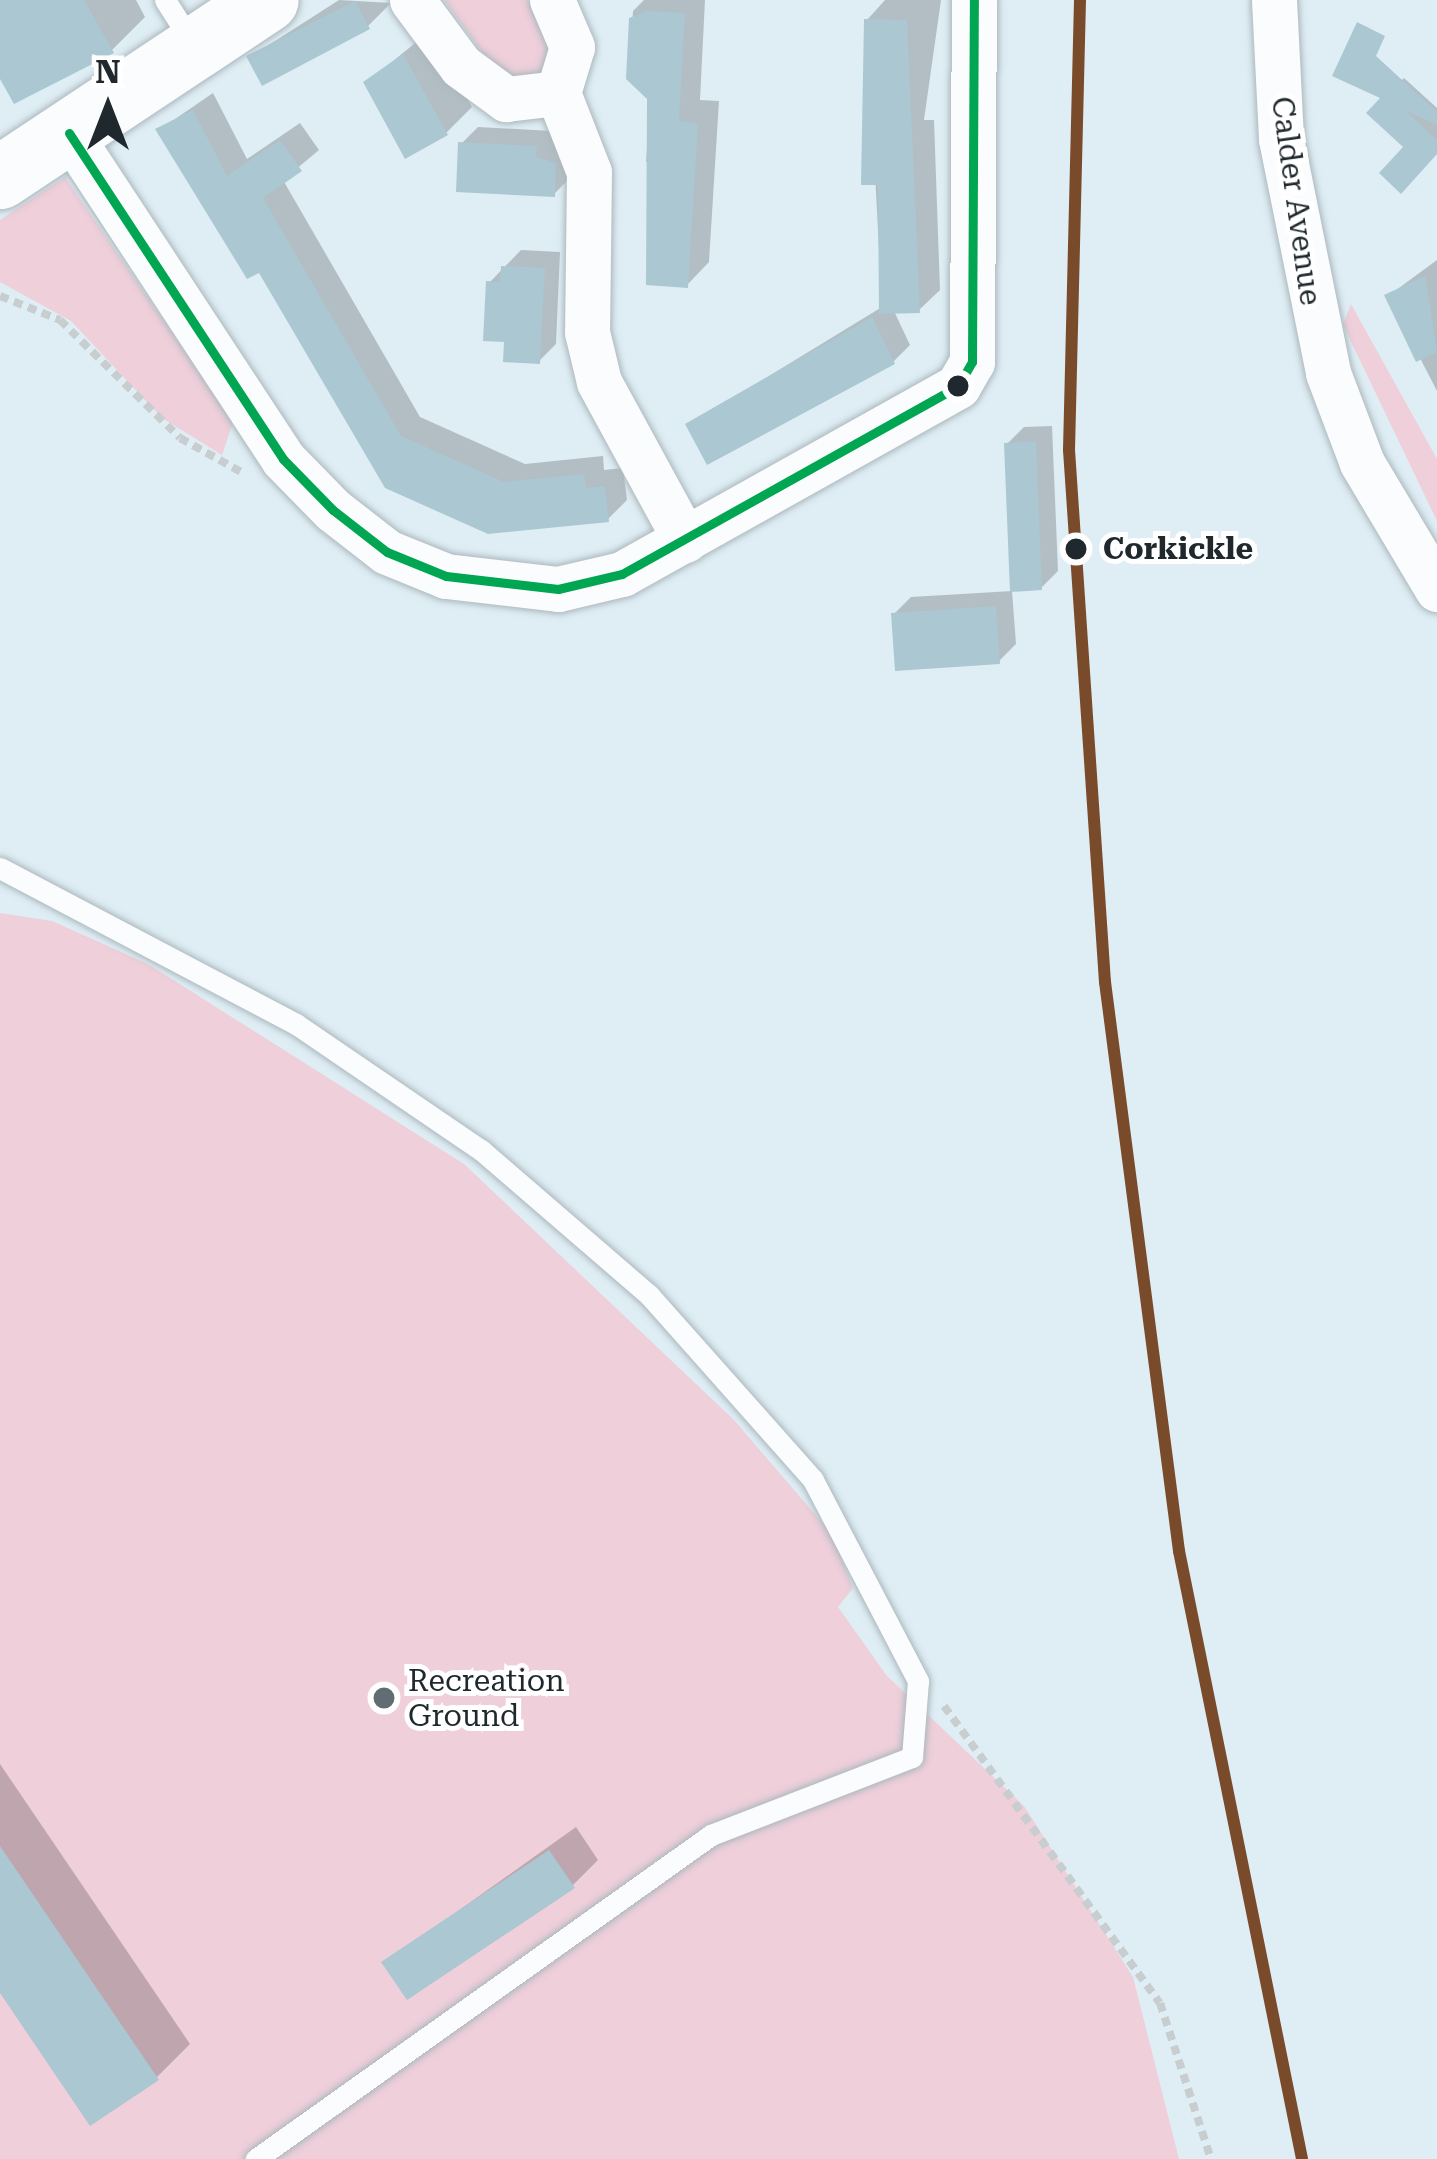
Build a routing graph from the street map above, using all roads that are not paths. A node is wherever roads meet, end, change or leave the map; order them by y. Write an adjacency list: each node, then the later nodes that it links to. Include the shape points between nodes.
1 (266, 0): 6 (street)
2 (412, 0): 7 (street, via 461,66 506,99)
3 (552, 0): 7 (street, via 572,47)
4 (974, 0): 10 (street, via 972,362 958,386)
5 (1274, 0): 11 (street, Calder Avenue, via 1280,139 1307,298 1361,463)
6 (181, 25): 8 (street)
7 (559, 93): 10 (street, via 589,172 587,332 599,382)
8 (69, 133): 9 (street); 10 (street, via 284,459 387,552 500,588 559,589)
9 (0, 177)
10 (685, 541)
11 (1437, 589)
12 (0, 868): 13 (lane, via 296,1024 481,1150 649,1295 813,1480 918,1681 912,1757 711,1835)
13 (256, 2159)

